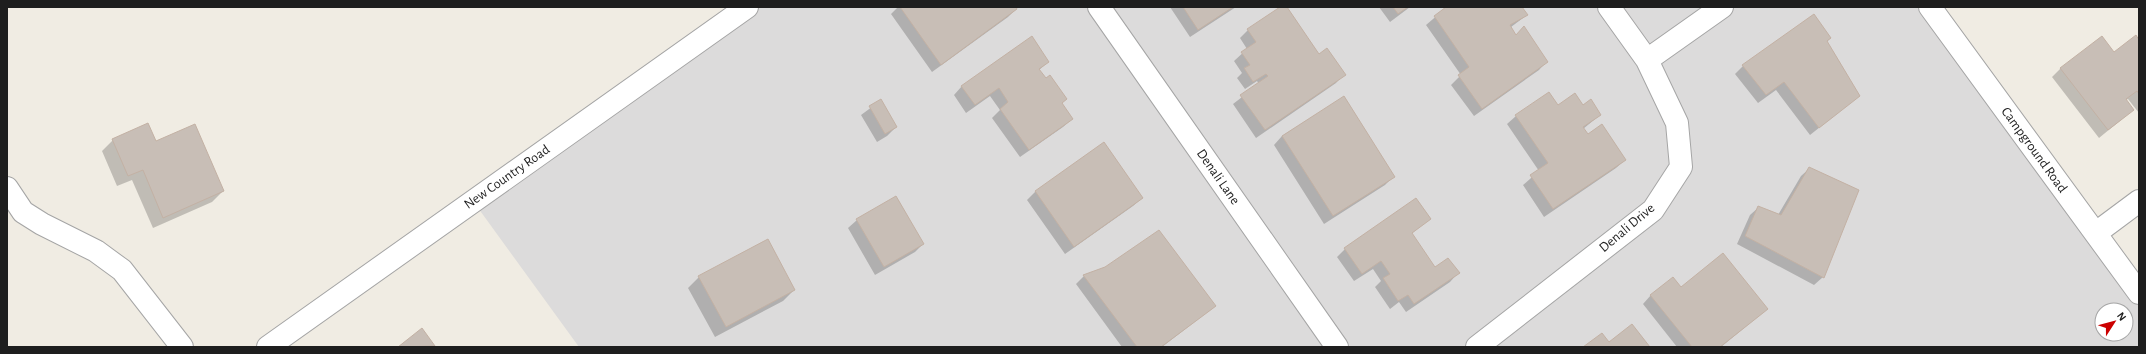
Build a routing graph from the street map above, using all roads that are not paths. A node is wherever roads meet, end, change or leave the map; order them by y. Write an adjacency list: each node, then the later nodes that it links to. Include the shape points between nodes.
1 (747, 7): 12 (street, New Country Road)
2 (1099, 7): 13 (street, Denali Lane)
3 (1609, 7): 6 (street, Denali Drive)
4 (1722, 7): 6 (street)
5 (1930, 7): 9 (street, Campground Road)
6 (1647, 60): 14 (street, Denali Drive, via 1678,123 1680,167 1653,210)
7 (7, 188): 11 (street, via 23,212 96,251 122,270)
8 (2139, 201): 9 (street)
9 (2096, 233): 10 (street, Campground Road)
10 (2139, 293)
11 (182, 347)
12 (268, 347)
13 (1337, 347)
14 (1477, 347)

